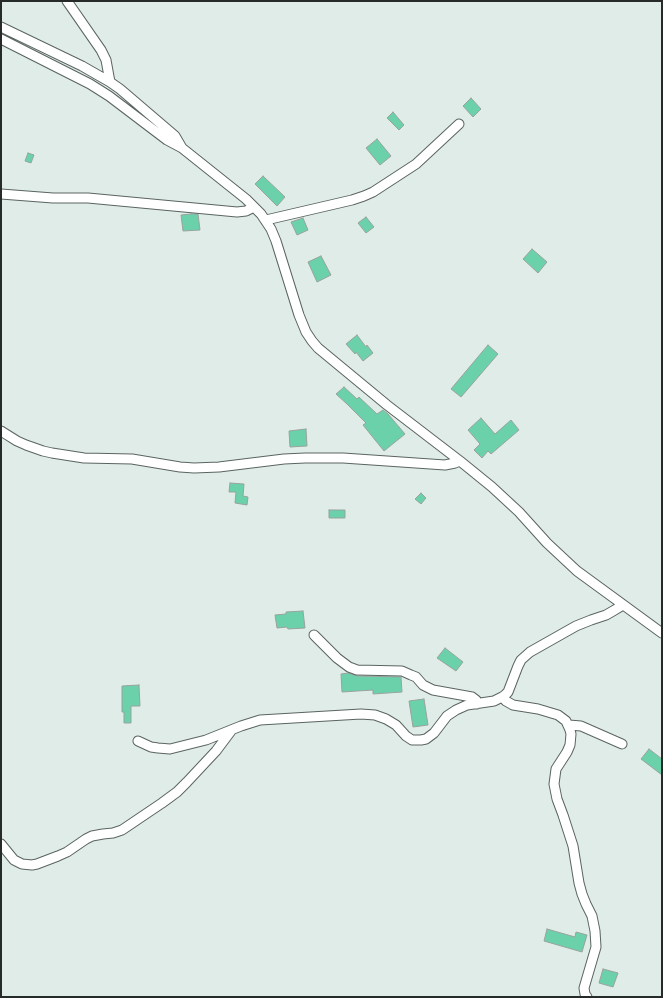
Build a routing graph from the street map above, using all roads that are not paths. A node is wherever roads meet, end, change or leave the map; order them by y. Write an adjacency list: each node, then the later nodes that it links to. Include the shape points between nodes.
1 (67, 1): 4 (street, via 104,55)
2 (1, 27): 4 (street)
3 (1, 39): 6 (street, via 90,84)
4 (110, 82): 6 (street, via 175,136)
5 (459, 124): 9 (street, via 416,164 373,192 352,200)
6 (182, 148): 8 (street)
7 (1, 194): 8 (street, via 88,198 237,212)
8 (254, 207): 9 (street)
9 (266, 220): 11 (street, via 276,241 299,314 312,341 387,405)
10 (1, 431): 11 (street, via 26,445 52,453 194,468 305,458 445,465)
11 (460, 461): 12 (street, via 519,512 577,571)
12 (623, 605): 13 (street); 15 (street, via 613,612 576,626 530,652 521,660 508,692)
13 (662, 633)
14 (314, 635): 16 (street, via 349,667 357,670 402,671 433,690 472,697)
15 (502, 697): 16 (street); 17 (street, via 513,705 558,715)
16 (478, 704): 18 (street, via 456,710 447,716 434,733 421,740 408,738 386,719 361,714 270,719)
17 (569, 725): 20 (street, via 581,726); 22 (street, via 570,745 556,769 554,784 573,846 582,894 592,916 595,931 596,947 584,988)
18 (232, 730): 19 (street, via 170,749 151,747); 21 (street, via 188,782 122,830 92,836 67,852 32,865 14,860)
19 (138, 742)
20 (622, 744)
21 (1, 844)
22 (587, 997)

